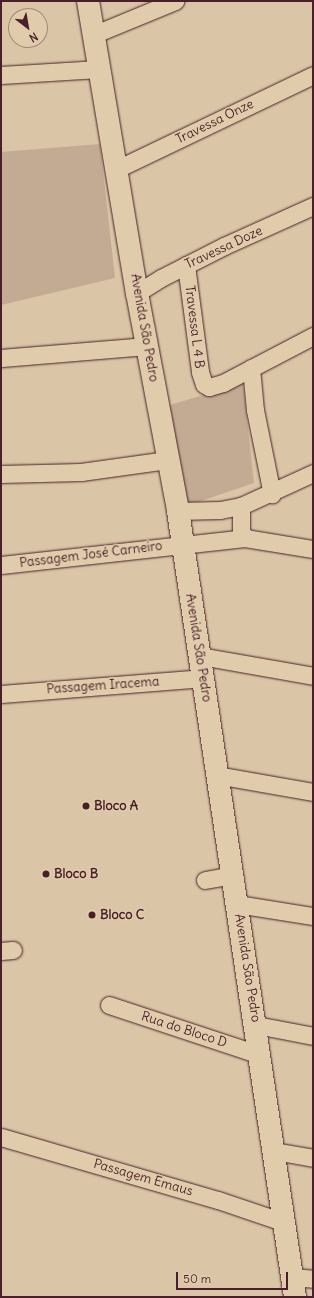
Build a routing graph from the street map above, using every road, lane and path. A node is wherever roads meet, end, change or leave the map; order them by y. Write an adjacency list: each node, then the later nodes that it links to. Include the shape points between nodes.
1 (88, 1): 3 (main road, Avenida São Pedro)
2 (175, 1): 3 (street)
3 (95, 34): 4 (main road, Avenida São Pedro)
4 (99, 68): 6 (street); 7 (main road, Avenida São Pedro)
5 (313, 74): 7 (street, Travessa Onze)
6 (1, 75)
7 (117, 169): 10 (main road, Avenida São Pedro)
8 (313, 206): 9 (street, Travessa Doze)
9 (186, 265): 10 (street, Travessa Doze); 14 (street, Travessa L 4 B, via 200,372 204,384 214,387)
10 (137, 293): 12 (main road, Avenida São Pedro)
11 (313, 336): 14 (street)
12 (148, 346): 13 (street); 15 (main road, Avenida São Pedro)
13 (1, 358)
14 (251, 368): 18 (street, via 255,410)
15 (167, 460): 16 (street, via 81,472); 20 (main road, Avenida São Pedro)
16 (1, 474)
17 (313, 474): 18 (street)
18 (272, 494): 19 (street)
19 (240, 506): 20 (street, via 220,510); 21 (street, via 241,530)
20 (178, 511): 22 (main road, Avenida São Pedro)
21 (245, 538): 22 (street); 23 (street)
22 (182, 544): 24 (street, Passagem José Carneiro); 25 (main road, Avenida São Pedro)
23 (313, 549)
24 (1, 565)
25 (200, 656): 26 (street); 27 (main road, Avenida São Pedro)
26 (313, 676)
27 (204, 678): 28 (street, Passagem Iracema); 29 (main road, Avenida São Pedro)
28 (1, 694)
29 (217, 775): 30 (street); 31 (main road, Avenida São Pedro)
30 (313, 792)
31 (233, 874): 32 (street); 33 (main road, Avenida São Pedro)
32 (205, 880)
33 (237, 904): 34 (street); 36 (main road, Avenida São Pedro)
34 (313, 916)
35 (109, 1005): 38 (street, Rua do Bloco D)
36 (256, 1026): 37 (street); 38 (main road, Avenida São Pedro)
37 (313, 1036)
38 (260, 1054): 40 (main road, Avenida São Pedro)
39 (1, 1137): 42 (street, Passagem Emaus)
40 (274, 1151): 41 (street); 42 (main road, Avenida São Pedro)
41 (313, 1158)
42 (283, 1222): 44 (main road, Avenida São Pedro)
43 (313, 1280): 44 (street)
44 (293, 1287)

